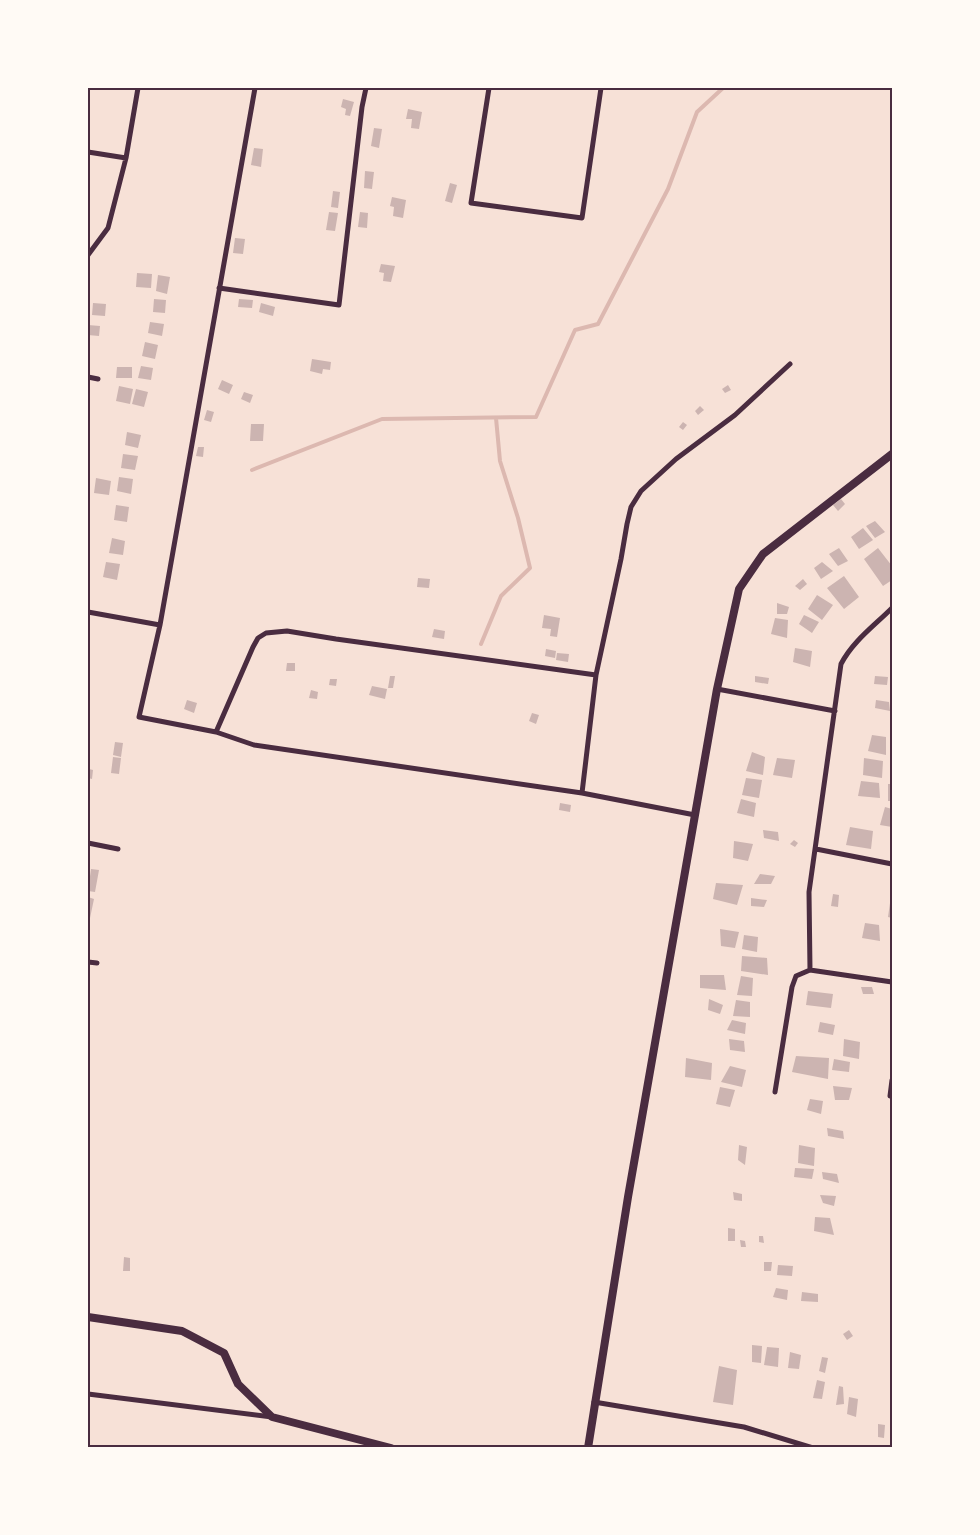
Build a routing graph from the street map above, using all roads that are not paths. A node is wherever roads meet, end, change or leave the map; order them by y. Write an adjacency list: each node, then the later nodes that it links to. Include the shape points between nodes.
1 (138, 88): 7 (street)
2 (255, 88): 9 (street)
3 (366, 88): 9 (street, via 339,305)
4 (489, 88): 5 (street, via 471,203 582,218)
5 (601, 88)
6 (88, 152): 7 (street)
7 (126, 158): 8 (street, via 108,228)
8 (88, 255)
9 (219, 288): 16 (street)
10 (790, 364): 17 (street, via 735,415 676,459 641,491 631,508 627,524)
11 (88, 377): 12 (street)
12 (98, 379)
13 (892, 454): 18 (street, via 763,554 739,589)
14 (892, 608): 19 (street, via 848,651 841,664)
15 (88, 612): 16 (street)
16 (160, 625): 20 (street, via 139,718)
17 (596, 675): 20 (street, via 287,631 266,633 252,647); 21 (street)
18 (717, 690): 19 (street); 22 (street)
19 (835, 711): 25 (street)
20 (216, 732): 21 (street, via 254,745)
21 (582, 793): 22 (street)
22 (695, 815): 36 (street)
23 (88, 843): 24 (street)
24 (118, 849)
25 (816, 850): 26 (street); 29 (street, via 809,892)
26 (892, 864)
27 (88, 962): 28 (street)
28 (97, 963)
29 (810, 970): 30 (street); 32 (street, via 796,976 792,987)
30 (892, 982)
31 (892, 1080): 33 (street)
32 (775, 1092)
33 (892, 1096)
34 (88, 1317): 37 (street, via 182,1331 224,1353 238,1384)
35 (88, 1394): 37 (street)
36 (594, 1402): 39 (street); 40 (street, via 744,1427)
37 (272, 1417): 38 (street)
38 (391, 1448)
39 (588, 1448)
40 (813, 1448)

